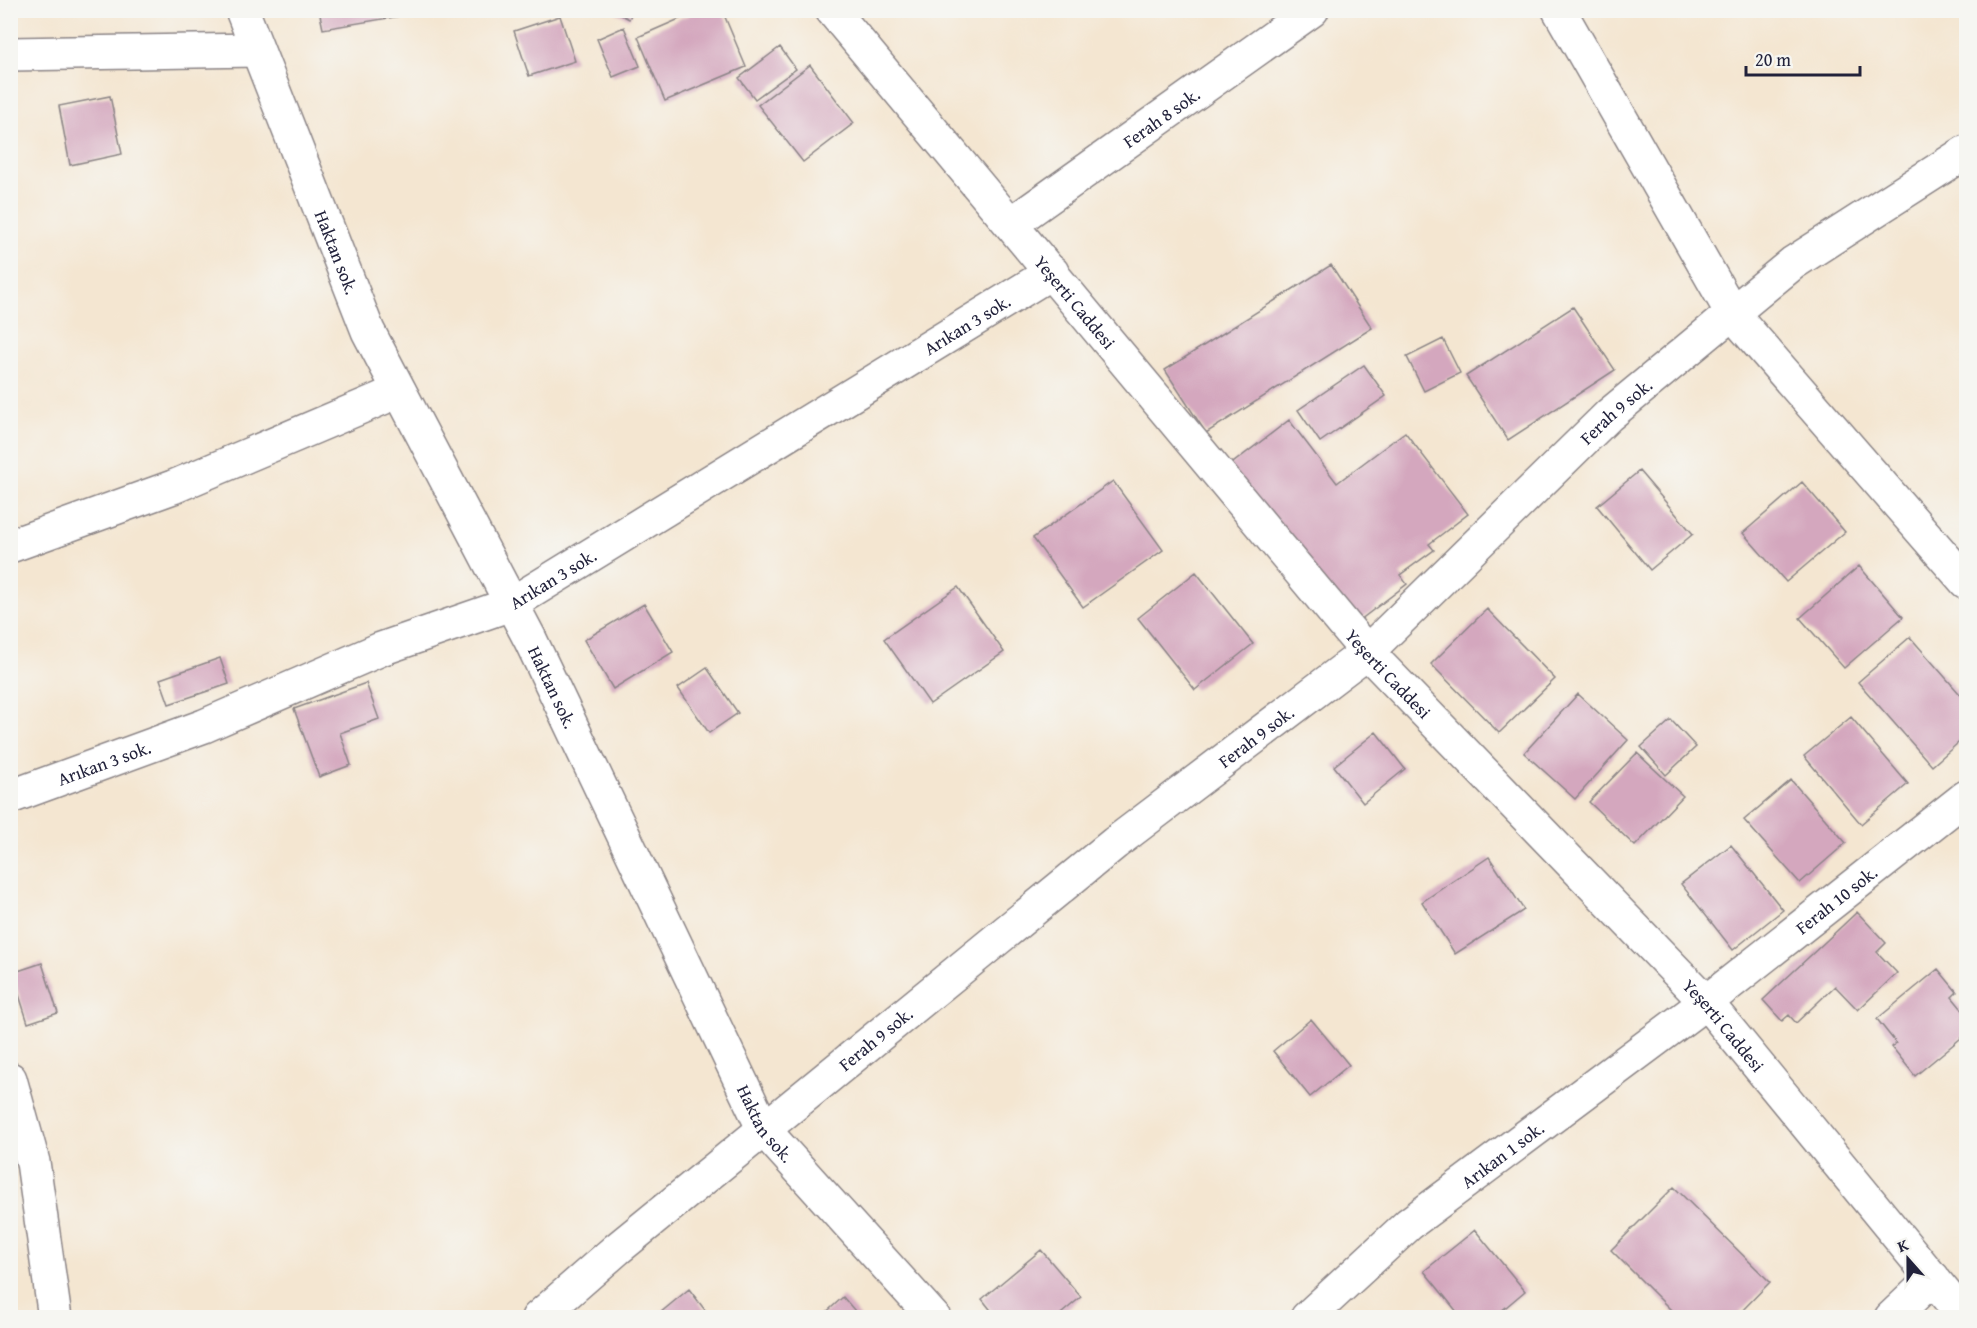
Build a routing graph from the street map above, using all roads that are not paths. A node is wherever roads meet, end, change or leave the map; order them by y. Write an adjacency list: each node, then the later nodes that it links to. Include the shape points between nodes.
1 (242, 10): 5 (street, Haktan sok.)
2 (832, 10): 8 (street, Yeşerti Caddesi)
3 (1311, 10): 8 (street, Ferah 8 sok.)
4 (1559, 10): 10 (street)
5 (257, 50): 6 (street); 11 (street, Haktan sok., via 368,331)
6 (10, 54)
7 (1966, 152): 10 (street, Ferah 9 sok., via 1793,263)
8 (1011, 224): 9 (street, Yeşerti Caddesi)
9 (1052, 272): 14 (street, Arıkan 3 sok.); 15 (street, Yeşerti Caddesi)
10 (1732, 313): 13 (street); 15 (street, Ferah 9 sok., via 1609,415)
11 (399, 391): 12 (street, via 173,487); 14 (street, Haktan sok.)
12 (10, 546)
13 (1966, 582)
14 (511, 604): 16 (street, Arıkan 3 sok., via 381,649 204,726); 20 (street, Haktan sok.)
15 (1367, 652): 18 (street, Yeşerti Caddesi); 20 (street, Ferah 9 sok., via 1115,843)
16 (10, 797)
17 (1966, 798): 18 (street, Ferah 10 sok.)
18 (1706, 1002): 21 (street, Yeşerti Caddesi); 25 (street, Arıkan 1 sok., via 1409,1224)
19 (10, 1079): 22 (street, via 33,1161)
20 (764, 1130): 23 (street, Ferah 9 sok.); 24 (street, Haktan sok.)
21 (1933, 1278): 26 (street); 27 (street, Yeşerti Caddesi)
22 (55, 1317)
23 (538, 1317)
24 (934, 1317)
25 (1307, 1317)
26 (1891, 1317)
27 (1965, 1317)

